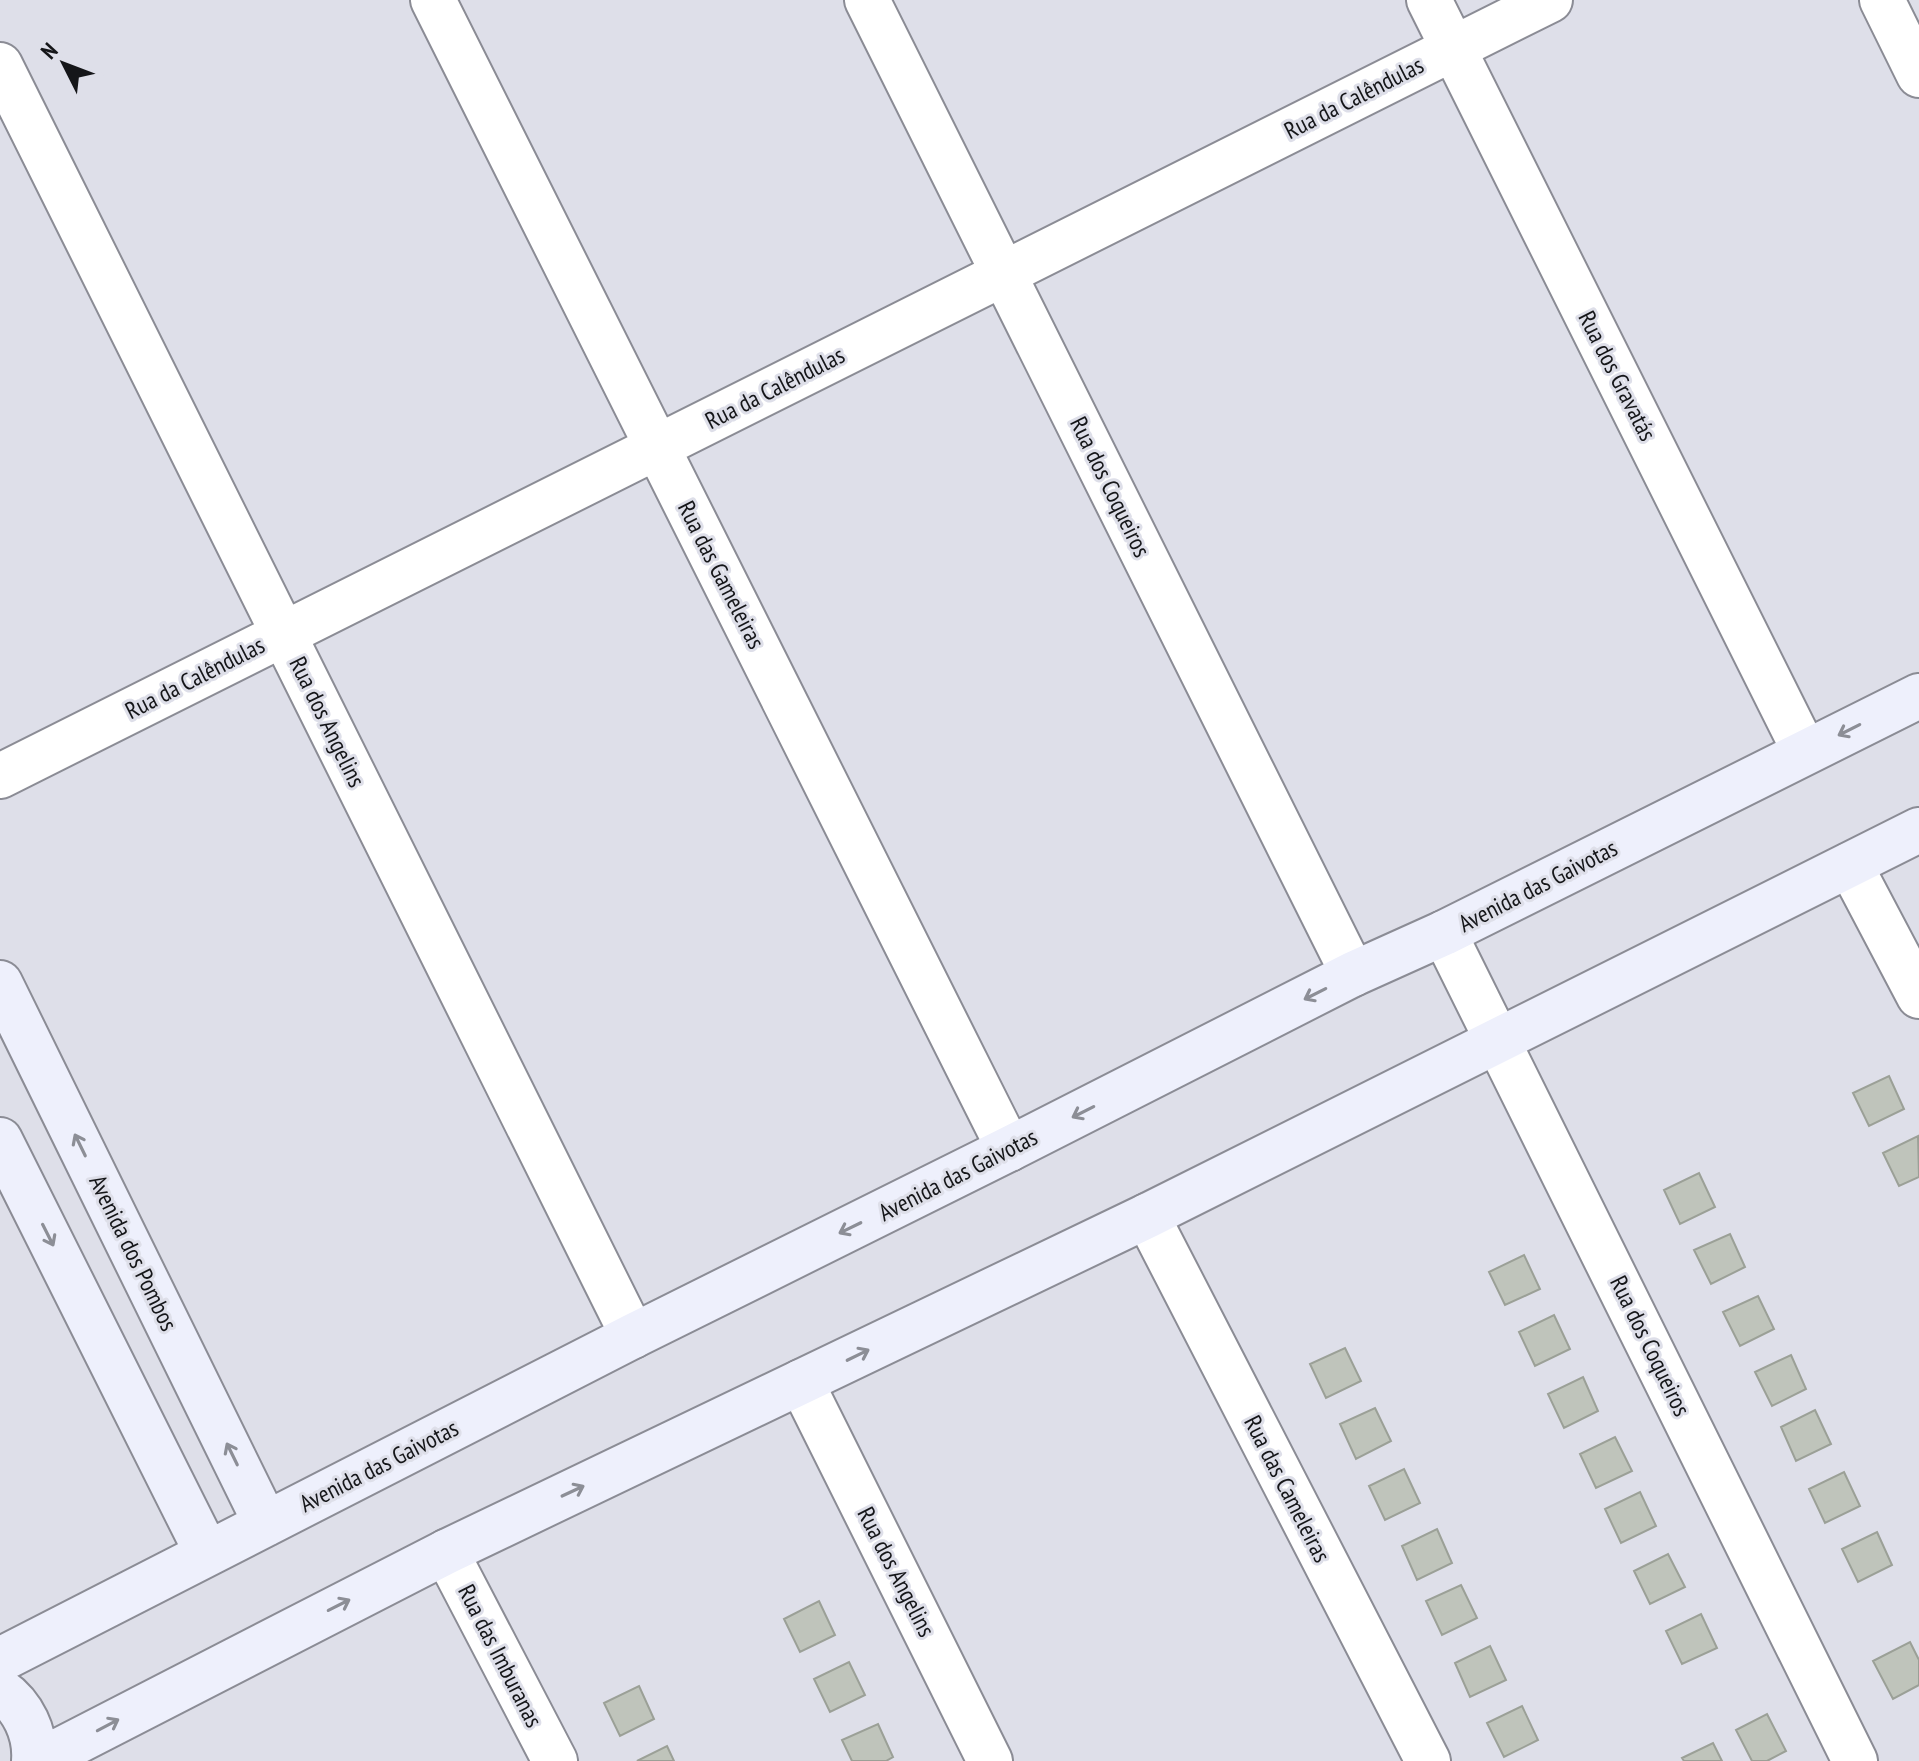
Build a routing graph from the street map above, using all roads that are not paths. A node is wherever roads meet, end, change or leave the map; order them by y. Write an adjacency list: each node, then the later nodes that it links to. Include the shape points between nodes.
1 (433, 0): 10 (street, Rua das Gameleiras)
2 (867, 0): 9 (street, Rua dos Coqueiros)
3 (1429, 0): 6 (street, Rua dos Gravatás)
4 (1550, 0): 6 (street, Rua da Calêndulas)
5 (1882, 0): 8 (street)
6 (1453, 48): 9 (street, Rua da Calêndulas); 13 (street, Rua dos Gravatás)
7 (0, 65): 11 (street, Rua dos Angelins)
8 (1919, 75)
9 (1003, 273): 10 (street, Rua da Calêndulas); 18 (street, Rua dos Coqueiros)
10 (657, 447): 11 (street, Rua da Calêndulas); 23 (street, Rua das Gameleiras)
11 (283, 634): 14 (street, Rua da Calêndulas); 25 (street, Rua dos Angelins)
12 (1919, 696): 13 (street, Avenida das Gaivotas, one-way to 13)
13 (1805, 752): 17 (street, Avenida das Gaivotas)
14 (0, 776)
15 (1919, 830): 16 (street)
16 (1850, 865): 20 (street); 21 (street)
17 (1444, 933): 18 (street, Avenida das Gaivotas); 21 (street, Rua dos Coqueiros)
18 (1353, 974): 23 (street, Avenida das Gaivotas, one-way to 23)
19 (0, 983): 27 (street, Avenida dos Pombos, one-way to 19)
20 (1919, 996)
21 (1499, 1041): 24 (street); 36 (street, Rua dos Coqueiros)
22 (0, 1140): 29 (street, one-way to 29)
23 (1009, 1149): 25 (street, Avenida das Gaivotas, one-way to 25)
24 (1147, 1216): 26 (street, one-way to 24); 35 (street, Rua das Cameleiras)
25 (633, 1336): 27 (street, Avenida das Gaivotas)
26 (801, 1382): 28 (street, one-way to 26); 34 (street, Rua dos Angelins)
27 (266, 1524): 29 (street, Avenida das Gaivotas)
28 (446, 1552): 32 (street, one-way to 28); 33 (street, Rua das Imburanas)
29 (207, 1553): 30 (street, Avenida das Gaivotas)
30 (0, 1660)
31 (0, 1690): 32 (street, via 22,1713)
32 (37, 1761)
33 (555, 1761)
34 (990, 1761)
35 (1428, 1761)
36 (1855, 1761)

